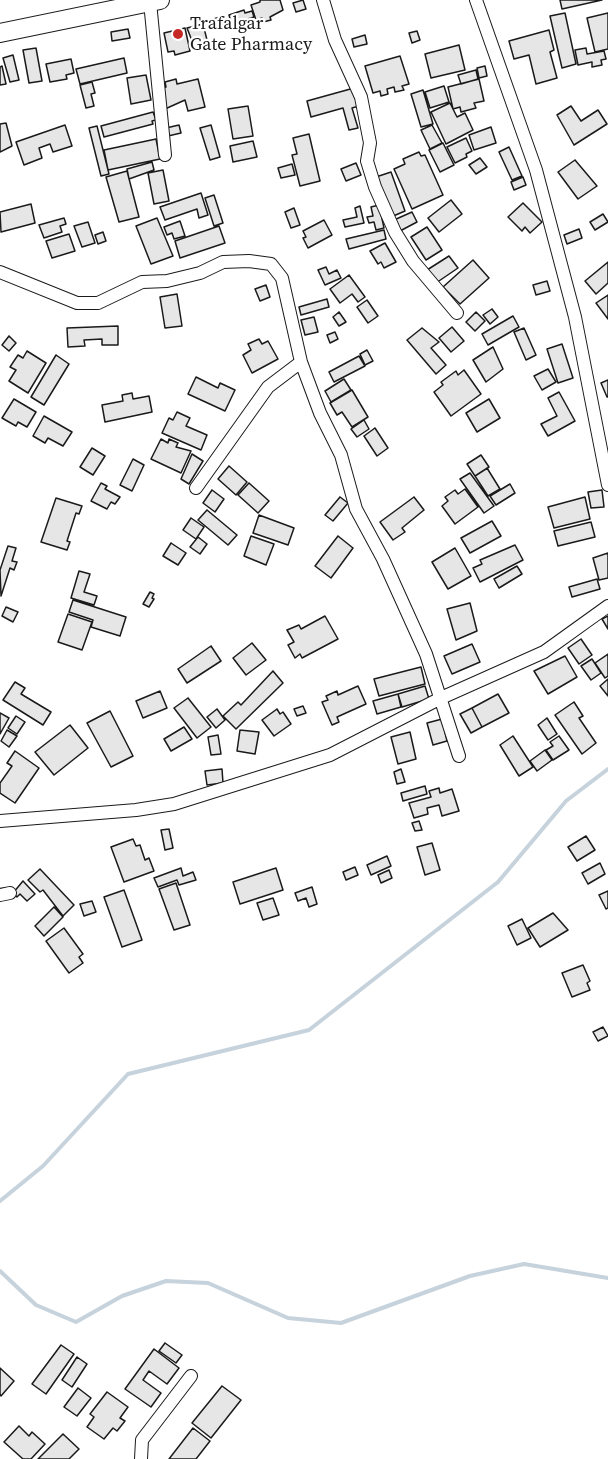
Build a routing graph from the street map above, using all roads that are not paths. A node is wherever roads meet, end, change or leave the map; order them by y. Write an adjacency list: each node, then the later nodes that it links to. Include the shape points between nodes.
1 (323, 0): 7 (street, via 335,40 362,97 370,143 367,161 379,196 413,261)
2 (476, 0): 9 (street, via 536,170 575,317)
3 (155, 1): 4 (main road); 5 (street)
4 (0, 33)
5 (165, 155)
6 (0, 272): 8 (street, via 77,303 98,303 142,282 200,273 224,262 271,264 282,278)
7 (457, 313)
8 (301, 362): 11 (street, via 268,387); 13 (street, via 341,455 356,510 426,654)
9 (604, 449): 10 (street)
10 (608, 485)
11 (196, 488)
12 (608, 606): 13 (street, via 544,652)
13 (441, 698): 14 (street); 15 (street, via 330,755 174,804)
14 (459, 756)
15 (0, 821)
16 (191, 1376): 17 (street, via 142,1440)
17 (141, 1459)

